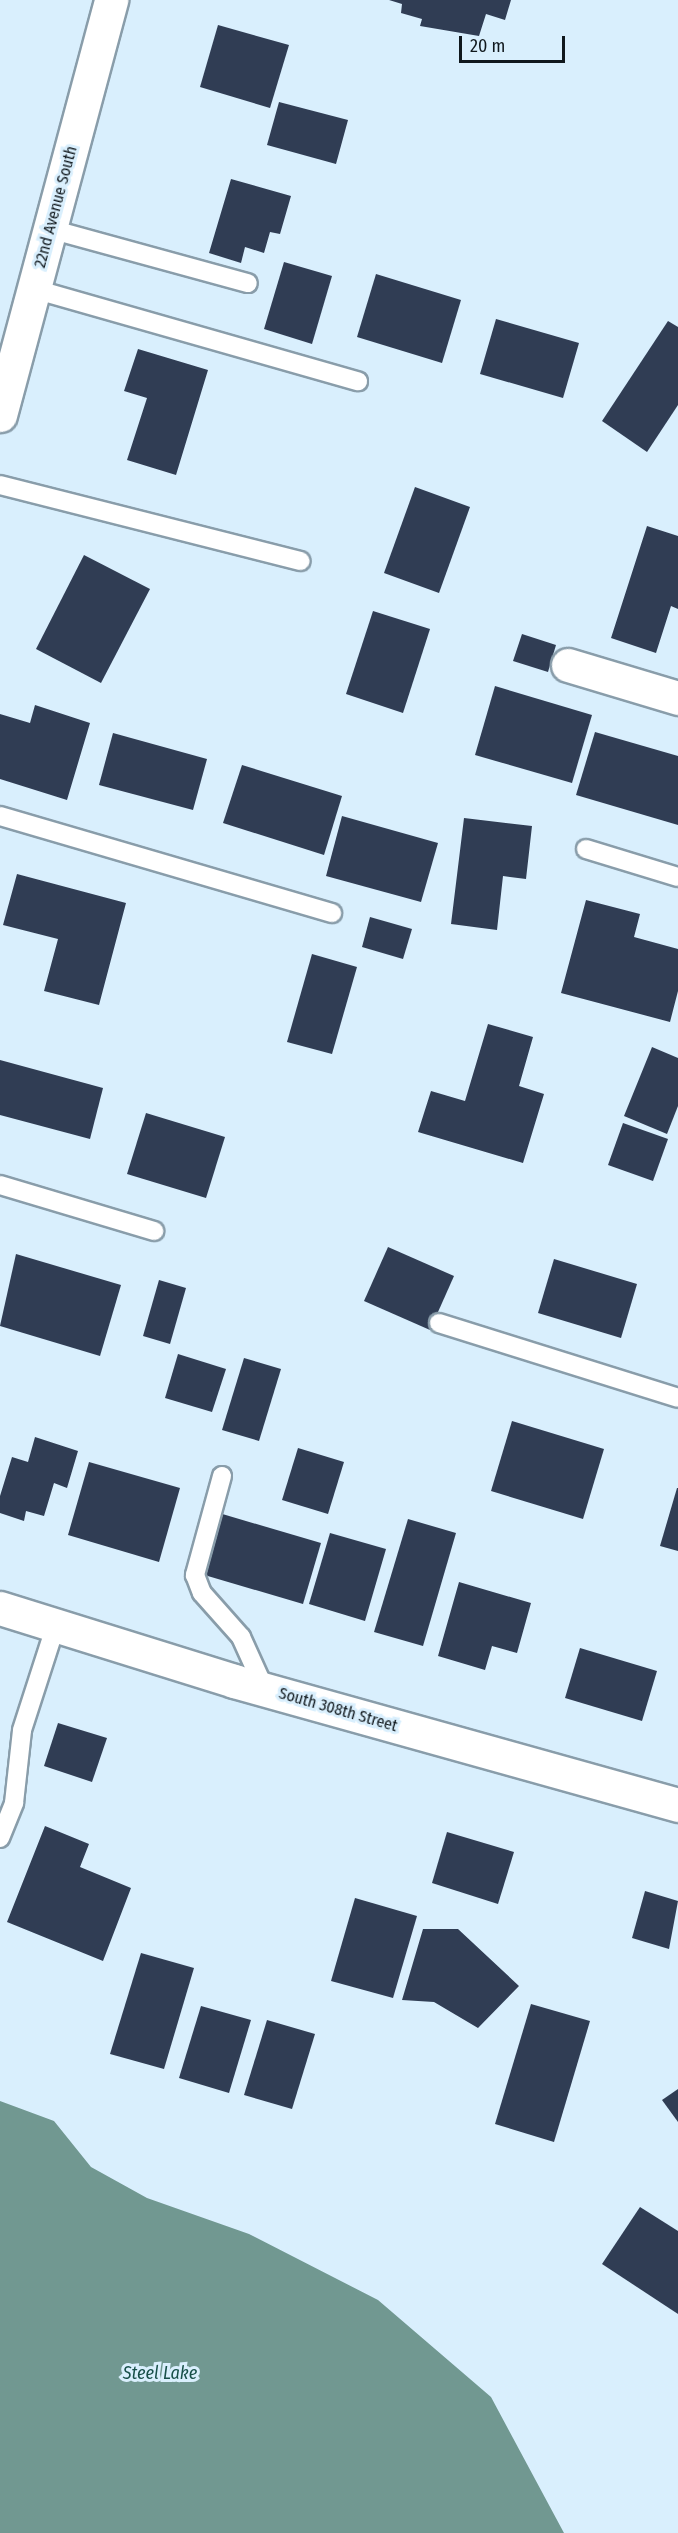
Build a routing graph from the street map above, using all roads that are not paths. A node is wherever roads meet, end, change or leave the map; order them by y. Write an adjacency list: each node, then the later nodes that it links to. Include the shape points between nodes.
1 (111, 0): 2 (street, 22nd Avenue South)
2 (50, 229): 3 (lane); 4 (street, 22nd Avenue South)
3 (248, 283)
4 (34, 289): 5 (lane); 6 (street, 22nd Avenue South)
5 (358, 381)
6 (0, 415)
7 (0, 484): 8 (lane)
8 (301, 561)
9 (568, 665): 10 (street)
10 (678, 698)
11 (0, 816): 14 (lane)
12 (586, 849): 13 (lane)
13 (678, 877)
14 (332, 913)
15 (0, 1185): 16 (lane)
16 (154, 1231)
17 (439, 1323): 18 (lane)
18 (678, 1398)
19 (222, 1476): 22 (lane, via 195,1575 202,1593 241,1637)
20 (0, 1608): 21 (street, South 308th Street)
21 (56, 1625): 22 (street, South 308th Street); 24 (lane, via 22,1730 14,1803)
22 (264, 1688): 23 (street, South 308th Street)
23 (678, 1804)
24 (0, 1838)

